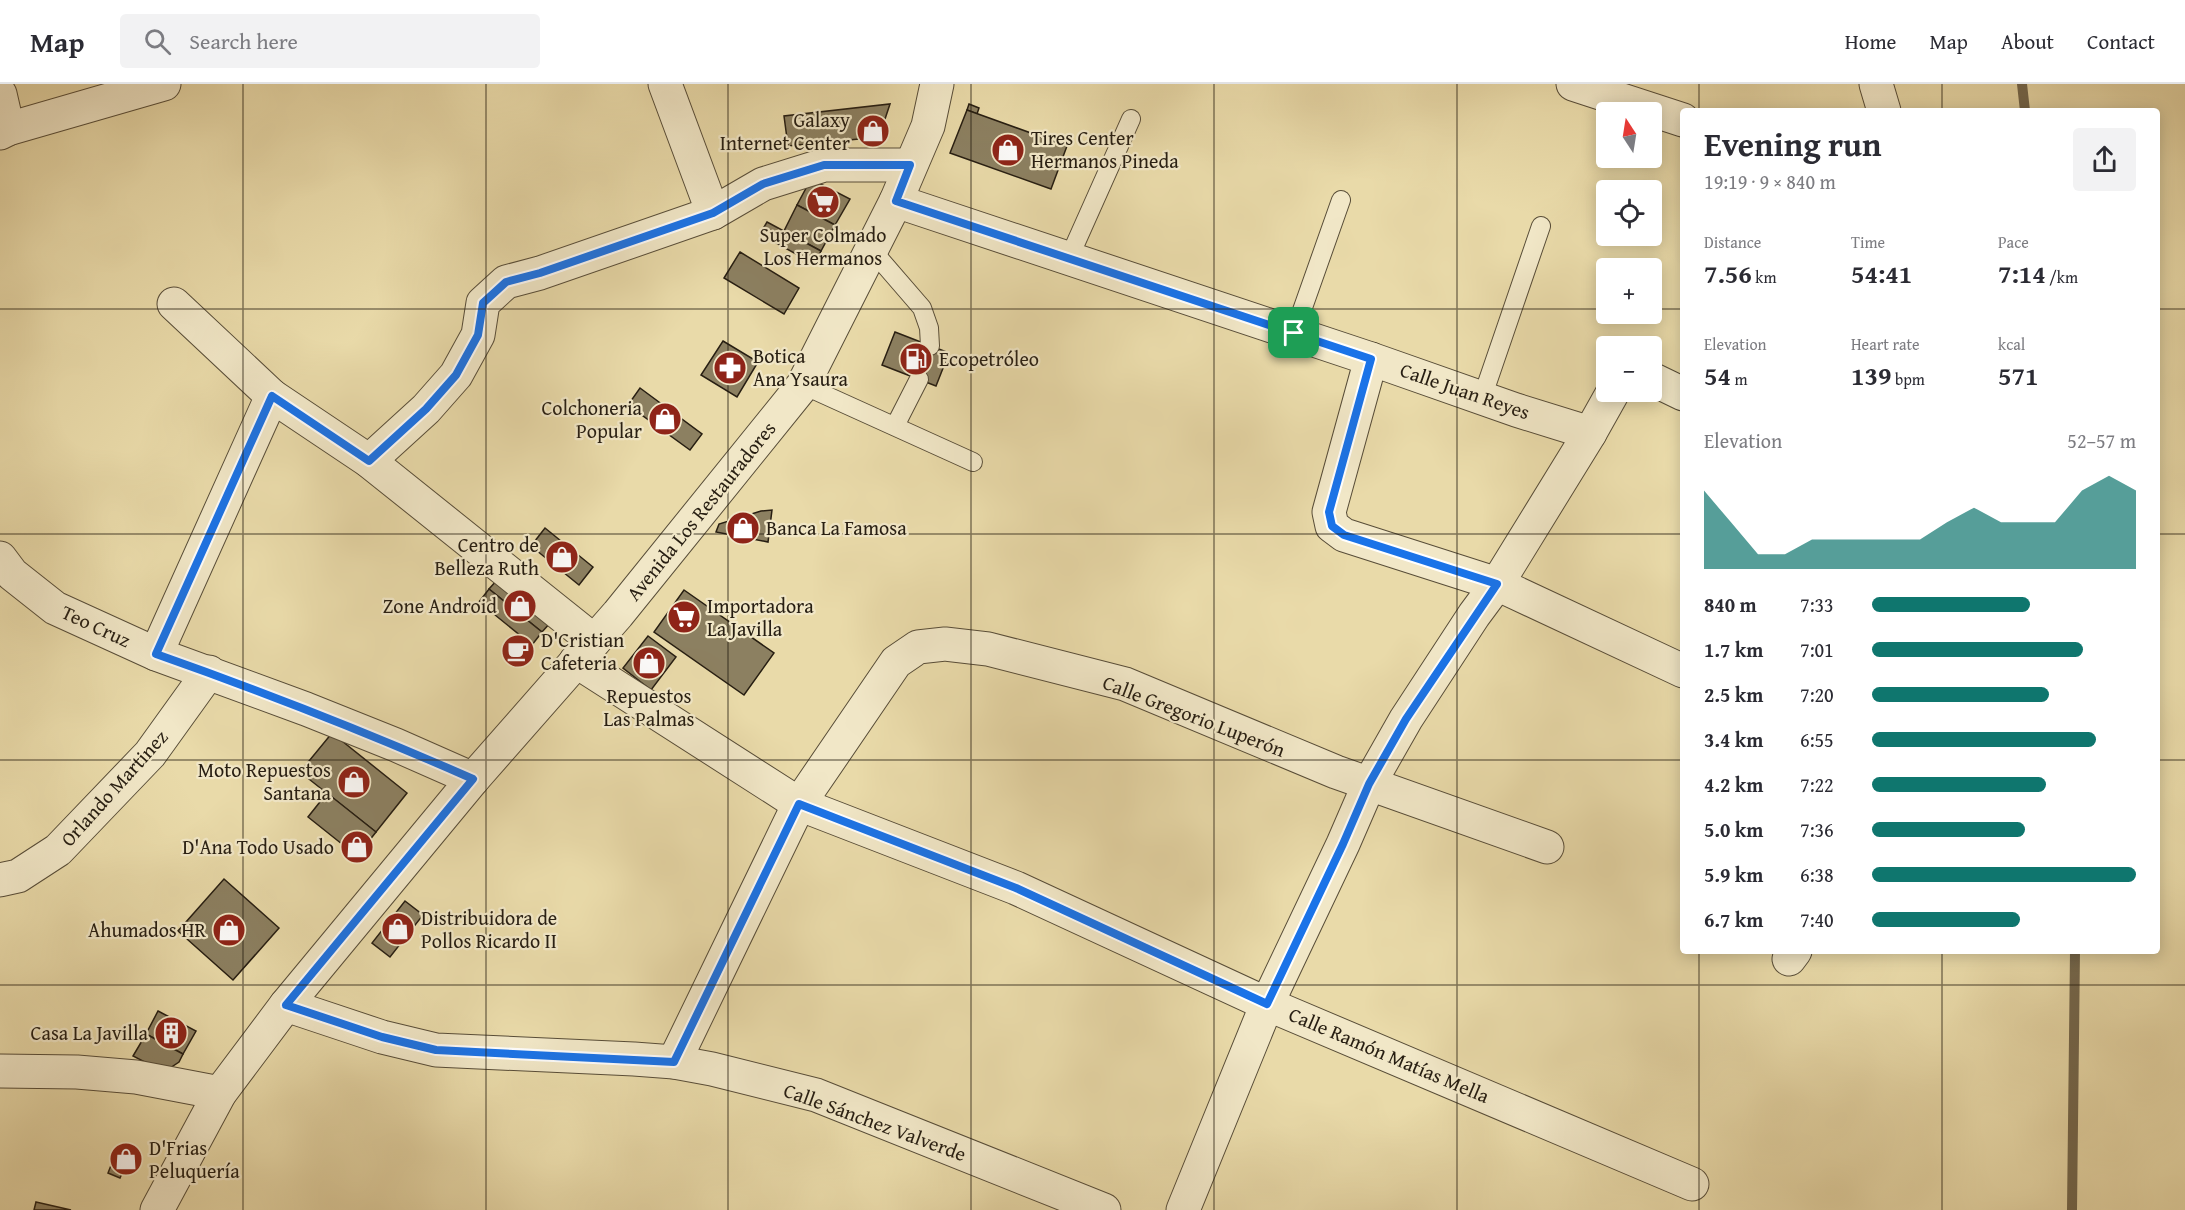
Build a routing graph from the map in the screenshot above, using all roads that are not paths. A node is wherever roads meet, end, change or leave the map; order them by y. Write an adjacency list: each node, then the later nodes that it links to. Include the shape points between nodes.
1 (665, 84): 14 (street)
2 (938, 84): 11 (street, Avenida Los Restauradores, via 927,126)
3 (1876, 84): 7 (street)
4 (155, 85): 10 (street)
5 (1587, 86): 9 (street)
6 (0, 94): 10 (street)
7 (1883, 108)
8 (1131, 119): 17 (lane)
9 (1680, 119)
10 (4, 131)
11 (910, 165): 13 (street, Avenida Los Restauradores); 14 (street, via 824,165 763,184)
12 (1341, 200): 19 (lane)
13 (896, 201): 16 (street, Avenida Los Restauradores); 17 (street, Calle Juan Reyes)
14 (713, 213): 31 (street, via 506,282 483,303 478,335 456,375 426,409)
15 (1541, 226): 27 (lane)
16 (871, 249): 20 (lane, via 922,308); 24 (street, Avenida Los Restauradores)
17 (1069, 258): 19 (street, Calle Juan Reyes)
18 (174, 304): 26 (street, Calle Ramón Matías Mella)
19 (1294, 333): 21 (street, Calle Juan Reyes)
20 (930, 346)
21 (1371, 359): 27 (street, Calle Juan Reyes); 34 (street, via 1329,512 1332,526 1344,535)
22 (919, 380): 29 (lane)
23 (1662, 384): 25 (street)
24 (803, 385): 29 (lane); 35 (street, Avenida Los Restauradores)
25 (1680, 393)
26 (272, 396): 31 (street, Calle Ramón Matías Mella); 36 (street)
27 (1482, 398): 30 (street, Calle Juan Reyes)
28 (1607, 402): 30 (street)
29 (895, 426): 32 (lane)
30 (1590, 433): 34 (street)
31 (369, 461): 35 (street, Calle Ramón Matías Mella)
32 (973, 462)
33 (0, 558): 36 (street, Teo Cruz, via 12,574 55,608)
34 (1497, 584): 37 (street); 40 (street, via 1406,719)
35 (585, 651): 39 (street, Avenida Los Restauradores); 41 (street, Calle Ramón Matías Mella)
36 (156, 654): 38 (street, Teo Cruz)
37 (1680, 670)
38 (209, 672): 39 (street, Teo Cruz); 43 (street, Orlando Martinez, via 150,754 58,850 18,876)
39 (473, 779): 45 (street, Avenida Los Restauradores)
40 (1369, 784): 41 (street, Calle Gregorio Luperón, via 1125,684 988,649 945,644 918,648 896,662); 42 (street, Calle Gregorio Luperón); 44 (street)
41 (799, 804): 44 (street, Calle Ramón Matías Mella, via 1016,888); 46 (street, Calle Gregorio Luperón)
42 (1547, 847)
43 (0, 880)
44 (1267, 1004): 49 (street, Calle Ramón Matías Mella); 52 (street)
45 (286, 1005): 46 (street, Calle Sánchez Valverde, via 382,1037 436,1050); 48 (street, Avenida Los Restauradores)
46 (674, 1062): 51 (street, Calle Sánchez Valverde, via 816,1095)
47 (0, 1071): 48 (street, via 124,1076)
48 (220, 1093): 50 (street, Avenida Los Restauradores)
49 (1692, 1184)
50 (157, 1210)
51 (1104, 1210)
52 (1184, 1210)

